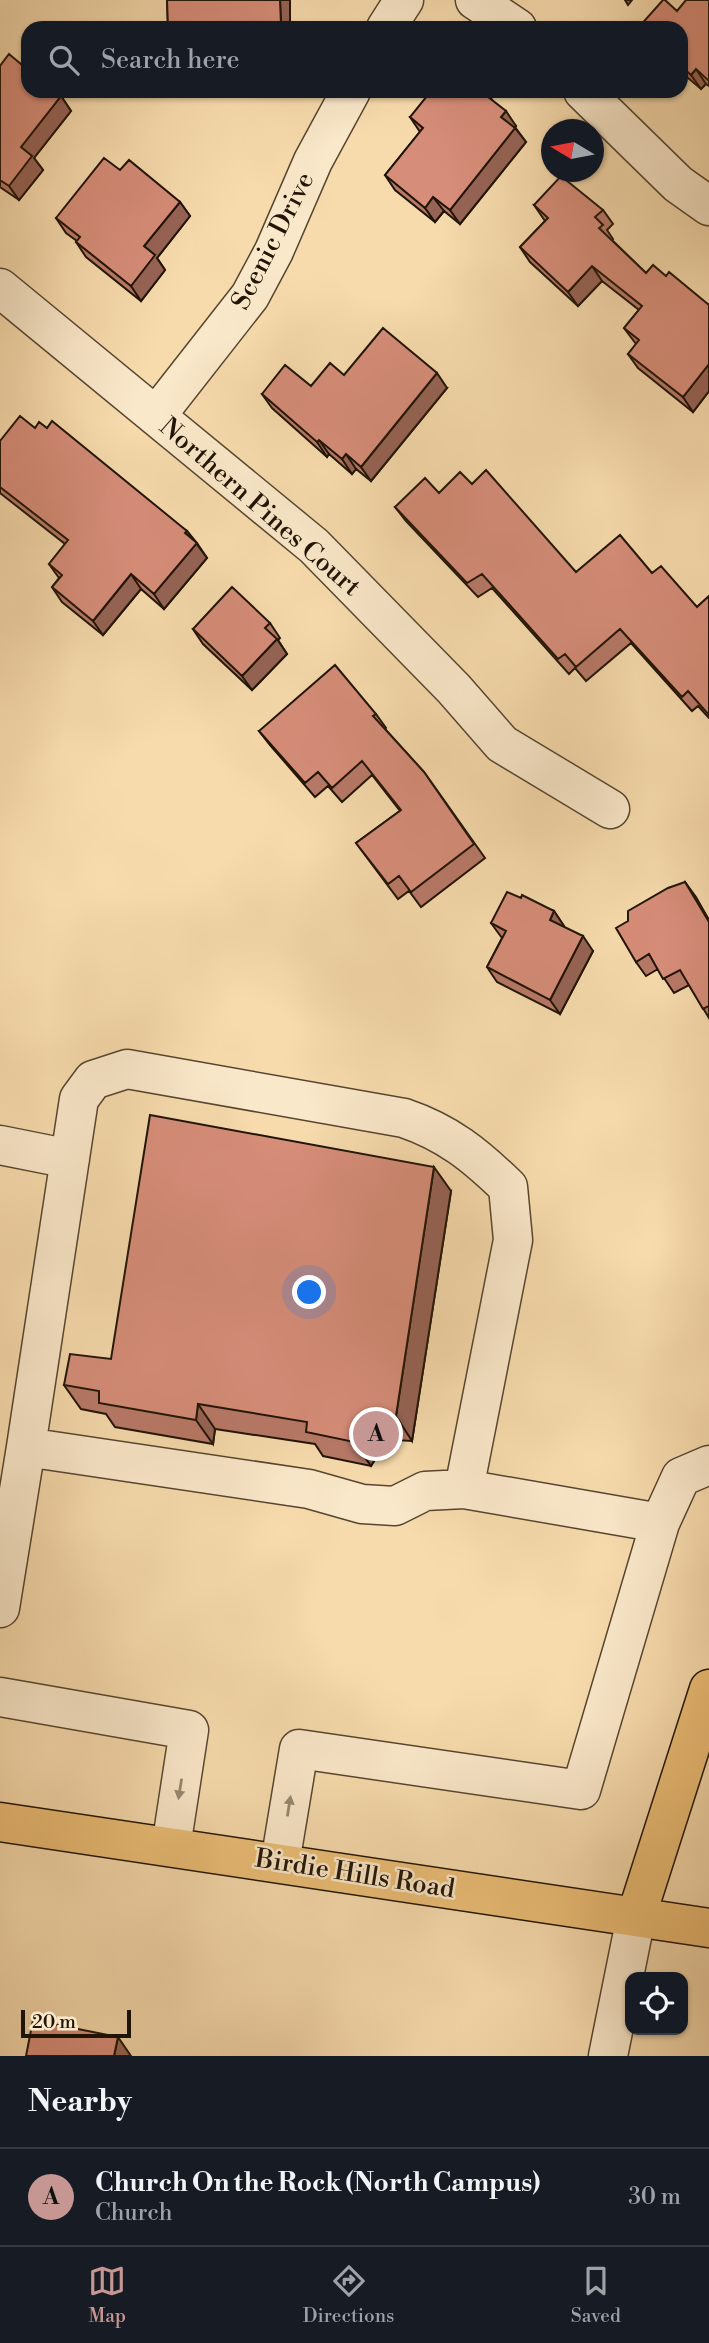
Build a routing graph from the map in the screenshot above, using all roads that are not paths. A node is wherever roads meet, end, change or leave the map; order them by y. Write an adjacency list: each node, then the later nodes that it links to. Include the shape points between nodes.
1 (404, 0): 3 (street)
2 (475, 0): 4 (street)
3 (390, 21)
4 (506, 21)
5 (347, 98): 9 (street, Scenic Drive, via 250,296)
6 (590, 98): 7 (street, via 678,184)
7 (709, 206)
8 (0, 288): 9 (street, Northern Pines Court)
9 (156, 416): 10 (street, Northern Pines Court, via 314,547 502,744)
10 (610, 809)
11 (0, 1145): 12 (street)
12 (70, 1159): 13 (street); 15 (street, via 79,1099 93,1080 127,1069 404,1118 439,1130 480,1160 508,1187 513,1240)
13 (26, 1447): 15 (street, via 309,1489 362,1504 395,1506 425,1491); 17 (street)
14 (709, 1465): 16 (street, via 681,1477)
15 (464, 1489): 16 (street)
16 (660, 1523): 22 (street, one-way to 16, via 299,1749 581,1790)
17 (0, 1608)
18 (709, 1689): 23 (main road)
19 (0, 1697): 21 (street, one-way to 21, via 189,1730)
20 (0, 1822): 21 (main road, Birdie Hills Road)
21 (171, 1847): 22 (main road, Birdie Hills Road)
22 (280, 1863): 23 (main road, Birdie Hills Road)
23 (636, 1917): 24 (main road, Birdie Hills Road); 25 (street)
24 (709, 1928)
25 (608, 2056)

